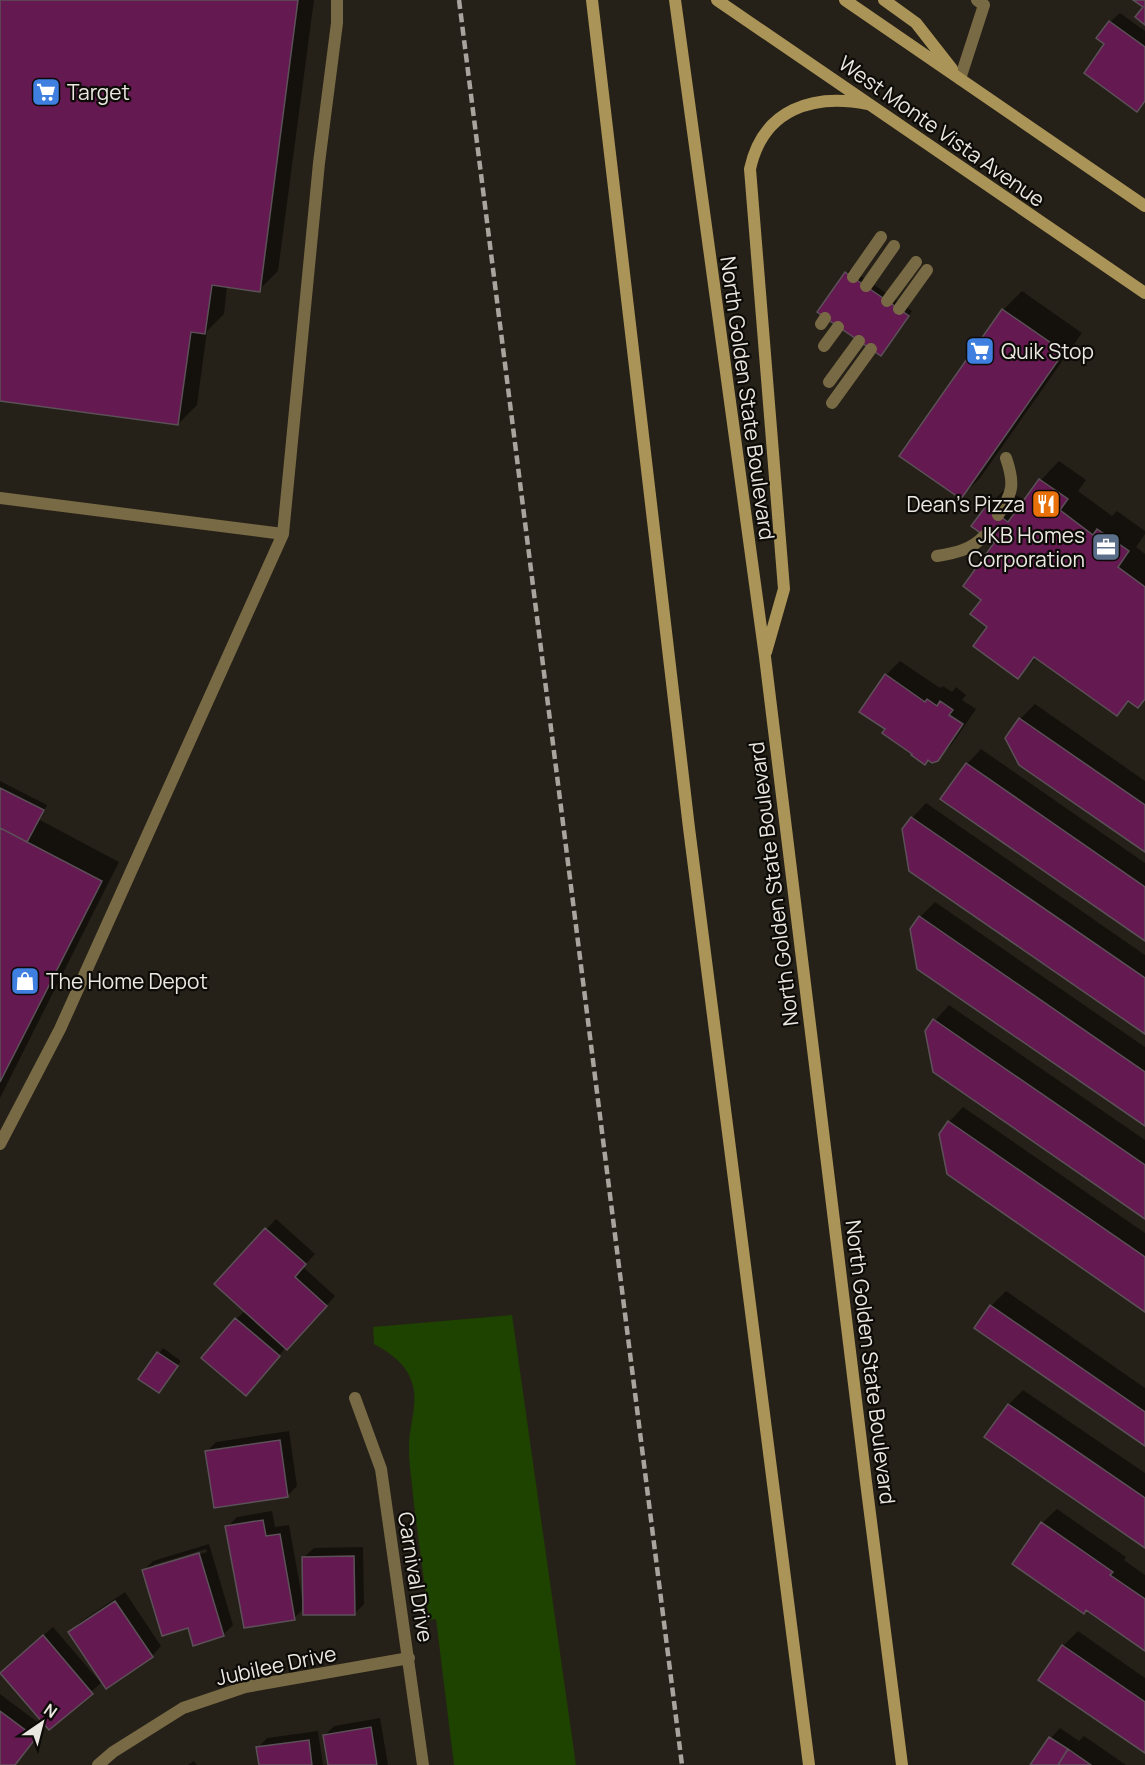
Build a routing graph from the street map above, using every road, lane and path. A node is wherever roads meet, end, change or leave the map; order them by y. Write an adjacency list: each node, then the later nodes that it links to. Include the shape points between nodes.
1 (337, 0): 29 (street)
2 (592, 0): 38 (main road, via 689,828)
3 (675, 0): 32 (main road, North Golden State Boulevard)
4 (717, 0): 9 (main road, West Monte Vista Avenue)
5 (845, 0): 8 (main road)
6 (884, 0): 8 (main road, via 916,23)
7 (977, 0): 8 (street, via 984,4)
8 (960, 79): 10 (main road)
9 (868, 104): 17 (main road, West Monte Vista Avenue); 32 (main road, via 822,100 792,110 765,132 750,169 784,589)
10 (1145, 206)
11 (881, 237): 15 (street)
12 (894, 246): 16 (street)
13 (916, 262): 18 (street)
14 (927, 270): 19 (street)
15 (853, 277)
16 (866, 286)
17 (1145, 293)
18 (887, 301)
19 (899, 309)
20 (838, 327): 22 (street)
21 (859, 341): 24 (street)
22 (824, 346)
23 (870, 349): 25 (street)
24 (830, 382)
25 (832, 403)
26 (1006, 458): 28 (street, via 1012,476 1010,496)
27 (0, 498): 29 (street)
28 (998, 514)
29 (282, 534): 33 (street, via 60,1029)
30 (984, 536): 31 (street, via 959,553)
31 (937, 556)
32 (765, 657): 39 (main road, North Golden State Boulevard)
33 (0, 1144)
34 (355, 1398): 35 (street, Carnival Drive, via 381,1469)
35 (409, 1658): 36 (street, Jubilee Drive, via 245,1688 183,1708); 37 (street, Carnival Drive)
36 (98, 1765)
37 (423, 1765)
38 (809, 1765)
39 (902, 1765)

